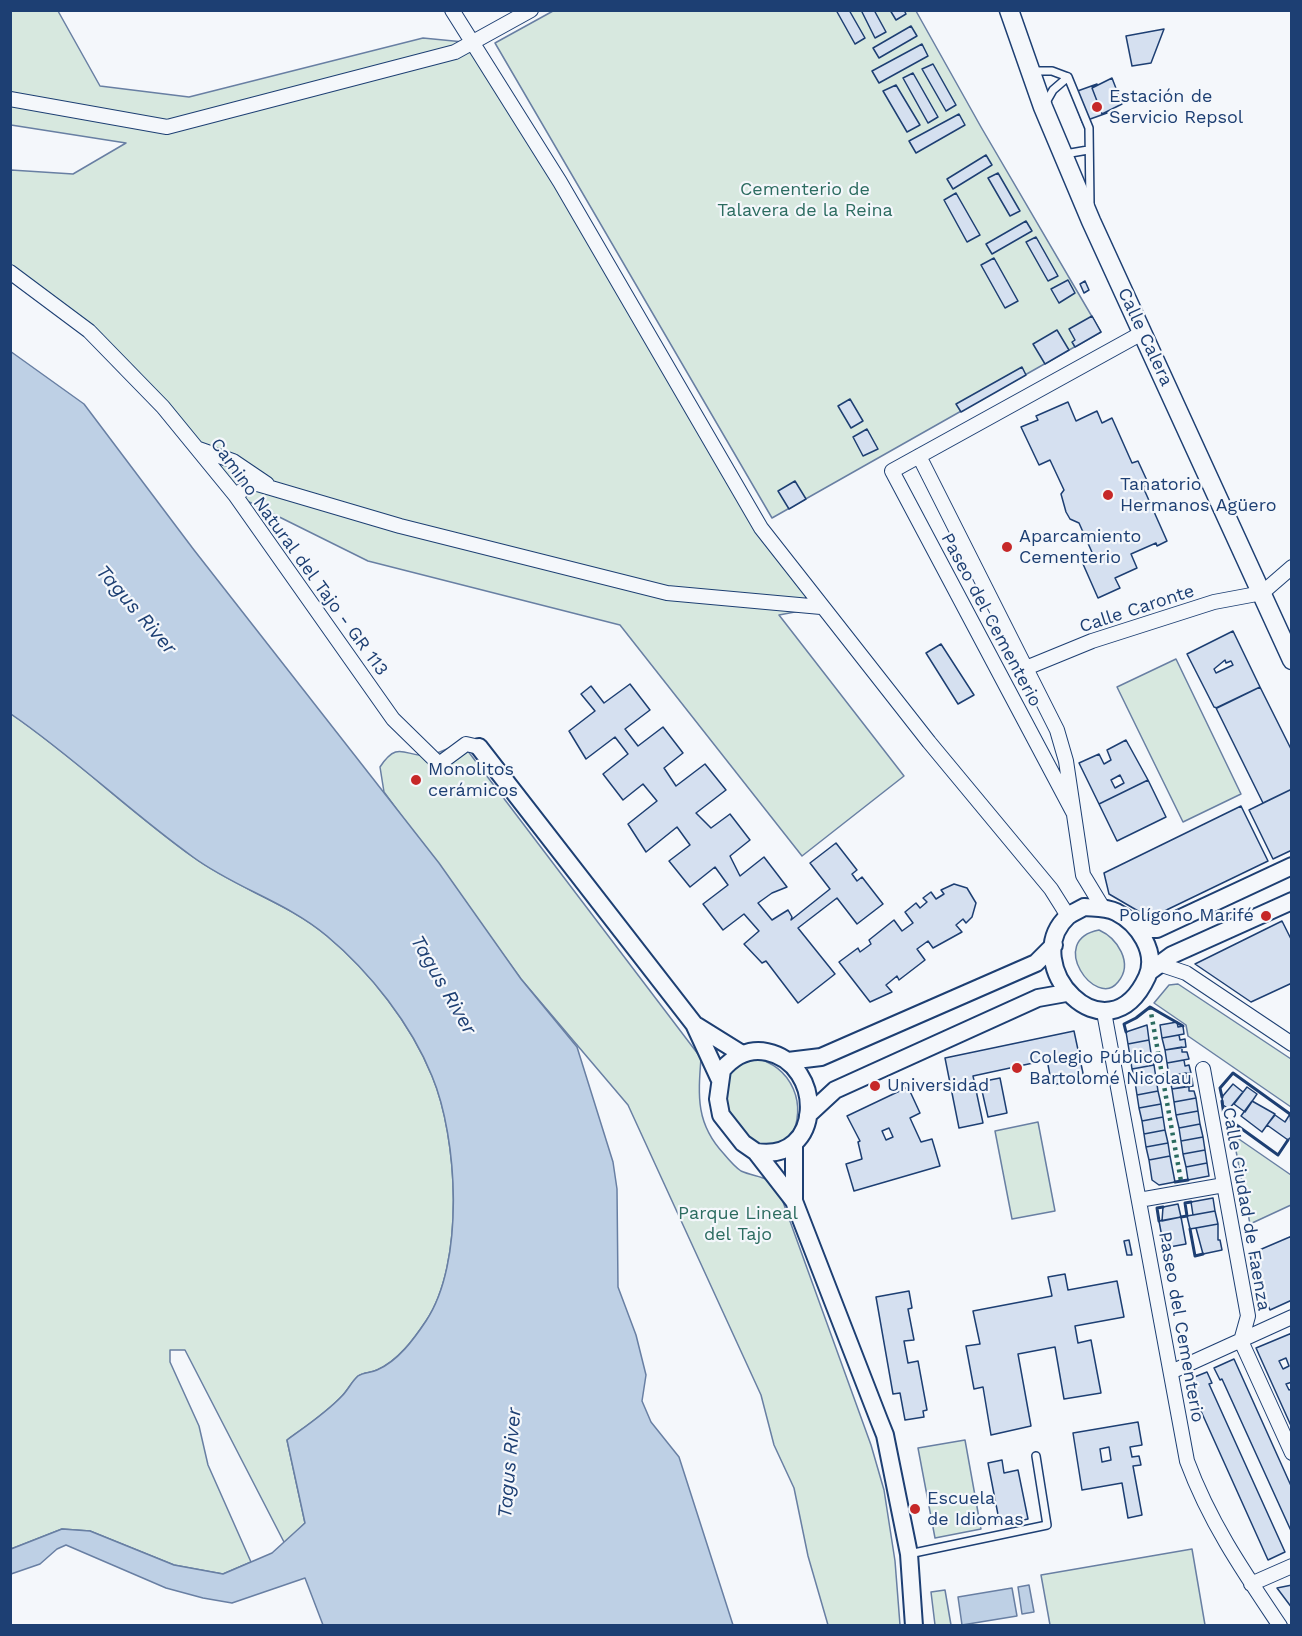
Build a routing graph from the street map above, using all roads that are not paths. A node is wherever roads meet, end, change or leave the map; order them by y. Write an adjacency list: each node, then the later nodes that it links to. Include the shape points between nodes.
1 (452, 10): 4 (street)
2 (531, 10): 4 (street)
3 (1009, 10): 5 (main road, Calle Calera)
4 (474, 43): 7 (street, via 455,52 167,127); 20 (street, via 560,183 746,507)
5 (1029, 71): 6 (lane, via 1052,71); 8 (main road, Calle Calera)
6 (1068, 77): 8 (lane, via 1053,90); 9 (lane, via 1089,128)
7 (10, 99)
8 (1043, 107): 10 (main road, Calle Calera)
9 (1089, 150): 10 (lane); 11 (lane)
10 (1063, 155): 11 (main road, Calle Calera)
11 (1091, 221): 13 (main road, Calle Calera)
12 (10, 273): 14 (street, Camino Natural del Tajo - GR 113, via 89,331)
13 (1142, 333): 15 (street, Paseo del Cementerio); 19 (main road, Calle Calera)
14 (199, 448): 16 (street, via 233,461); 17 (street, Camino Natural del Tajo - GR 113)
15 (919, 456): 22 (street, Paseo del Cementerio); 24 (street, Paseo del Cementerio, via 892,471)
16 (273, 489): 17 (street, via 254,483); 20 (street, via 400,526 667,593)
17 (236, 495): 23 (street, Camino Natural del Tajo - GR 113, via 393,719 438,764 466,744)
18 (1292, 567): 19 (street)
19 (1262, 593): 21 (main road, Calle Calera); 22 (street, Calle Caronte, via 1214,602 1092,641)
20 (821, 607): 28 (street, via 1051,889)
21 (1292, 660)
22 (1026, 668): 24 (street, Paseo del Cementerio, via 1058,730)
23 (478, 747): 34 (street)
24 (1073, 812): 27 (street, Paseo del Cementerio, via 1083,875)
25 (1292, 867): 29 (street, via 1157,929)
26 (1292, 901): 31 (street)
27 (1103, 908): 28 (street, via 1084,907); 29 (street)
28 (1068, 916): 30 (street)
29 (1130, 922): 31 (street, via 1143,936)
30 (1054, 945): 32 (street, via 1055,971); 37 (street, via 1036,963 842,1048 821,1057)
31 (1154, 968): 33 (street, via 1140,992 1126,1005); 35 (street, via 1186,973)
32 (1066, 993): 33 (street, via 1082,1006); 40 (street, via 1038,998 836,1090)
33 (1104, 1012): 44 (street, Paseo del Cementerio)
34 (694, 1024): 36 (street); 39 (street)
35 (1292, 1044)
36 (742, 1054): 37 (street, via 758,1050); 39 (street, via 729,1062)
37 (788, 1061): 40 (street, via 805,1083)
38 (1203, 1069): 43 (street, Calle Ciudad de Faenza)
39 (719, 1078): 42 (street, via 721,1115 742,1143)
40 (808, 1115): 41 (street, via 804,1131)
41 (794, 1144): 42 (street, via 772,1154); 45 (street)
42 (756, 1152): 45 (street)
43 (1224, 1185): 44 (street); 47 (street, Calle Ciudad de Faenza, via 1248,1316)
44 (1139, 1200): 48 (street, Paseo del Cementerio)
45 (794, 1201): 51 (street, via 885,1436)
46 (1292, 1317): 47 (street)
47 (1241, 1341): 48 (street); 49 (street)
48 (1171, 1372): 53 (street, Paseo del Cementerio, via 1187,1461 1224,1543)
49 (1292, 1453)
50 (1036, 1456): 51 (lane, via 1047,1525)
51 (909, 1554): 54 (street)
52 (1292, 1566): 53 (street)
53 (1251, 1584): 55 (street, Paseo del Cementerio)
54 (914, 1626)
55 (1280, 1626)

